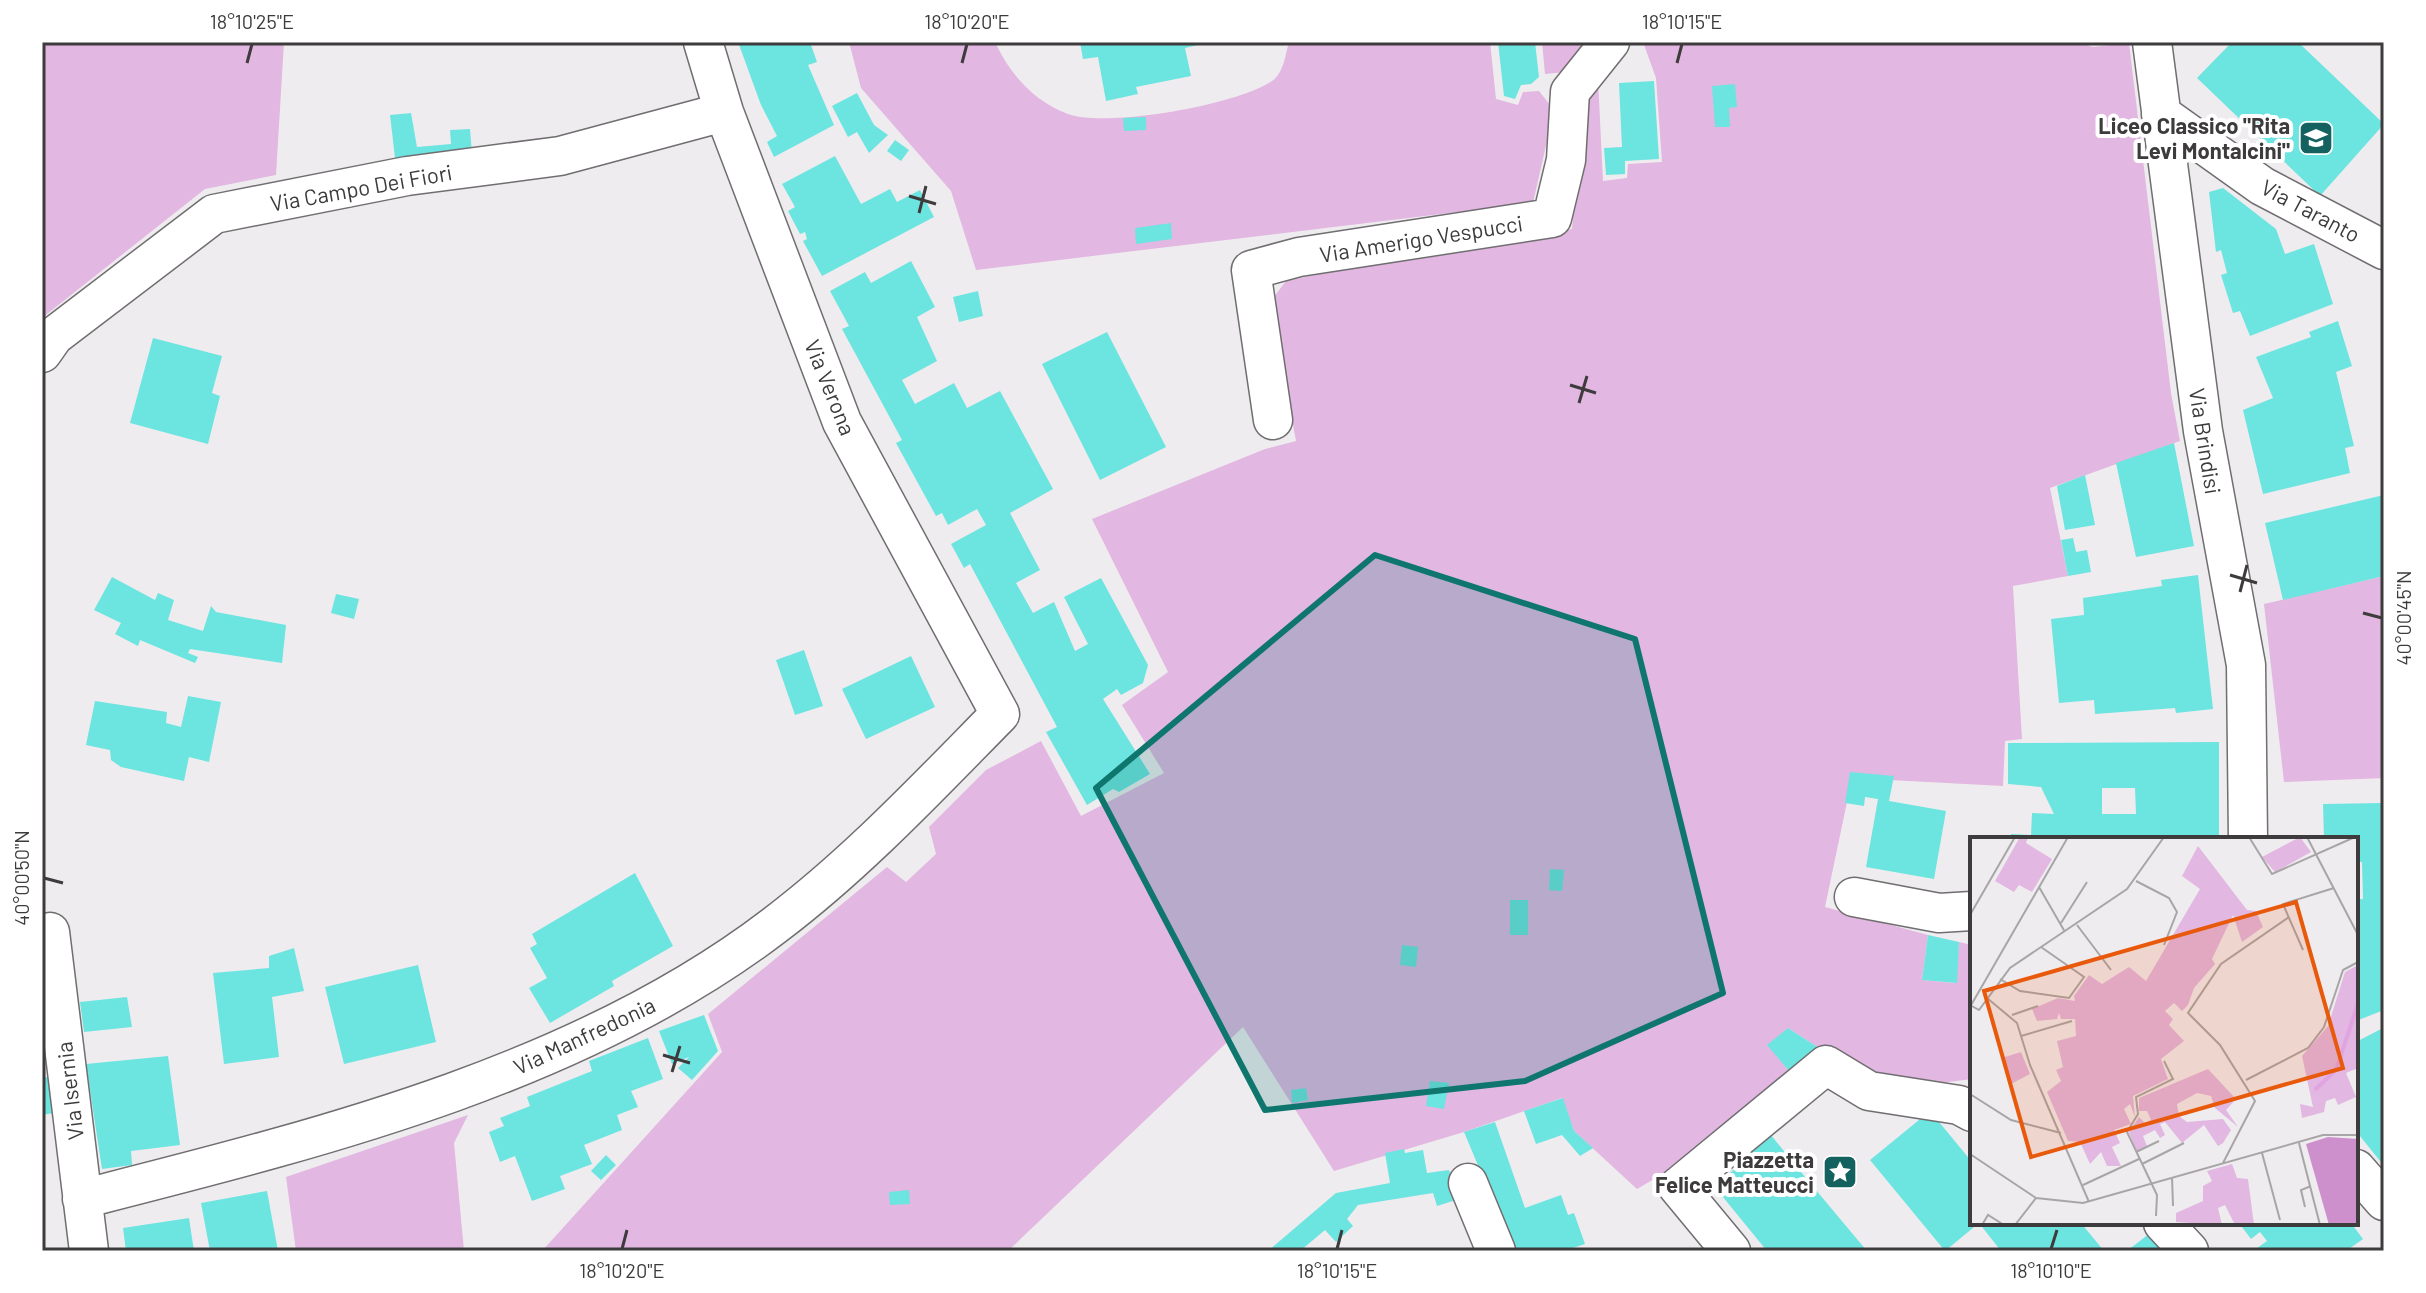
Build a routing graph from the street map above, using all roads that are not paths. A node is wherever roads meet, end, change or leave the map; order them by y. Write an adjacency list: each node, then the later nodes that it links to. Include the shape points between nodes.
1 (703, 42): 4 (street, Via Verona)
2 (1610, 42): 8 (street, Via Amerigo Vespucci, via 1570,92 1566,160 1552,218 1299,257 1251,270)
3 (2152, 42): 5 (street, Via Brindisi)
4 (724, 112): 7 (street, Via Campo Dei Fiori, via 560,156 407,176 214,214 54,336); 9 (street, Via Verona, via 842,422)
5 (2161, 114): 6 (street, Via Taranto, via 2262,186); 10 (street, Via Brindisi, via 2203,431 2246,665)
6 (2384, 250)
7 (42, 353)
8 (1273, 420)
9 (1000, 714): 17 (street, Via Manfredonia, via 886,829 775,925 668,996 494,1078 286,1147)
10 (2248, 837)
11 (1854, 897): 12 (street, via 1939,913)
12 (1970, 911)
13 (50, 932): 17 (street, Via Isernia)
14 (1970, 1111): 22 (street, via 1869,1091 1826,1065 1678,1187)
15 (2358, 1171): 18 (street)
16 (1468, 1183): 21 (street)
17 (82, 1199): 20 (street, Via Isernia)
18 (2384, 1201)
19 (2165, 1225): 23 (street)
20 (89, 1251)
21 (1496, 1251)
22 (1731, 1251)
23 (2189, 1251)

